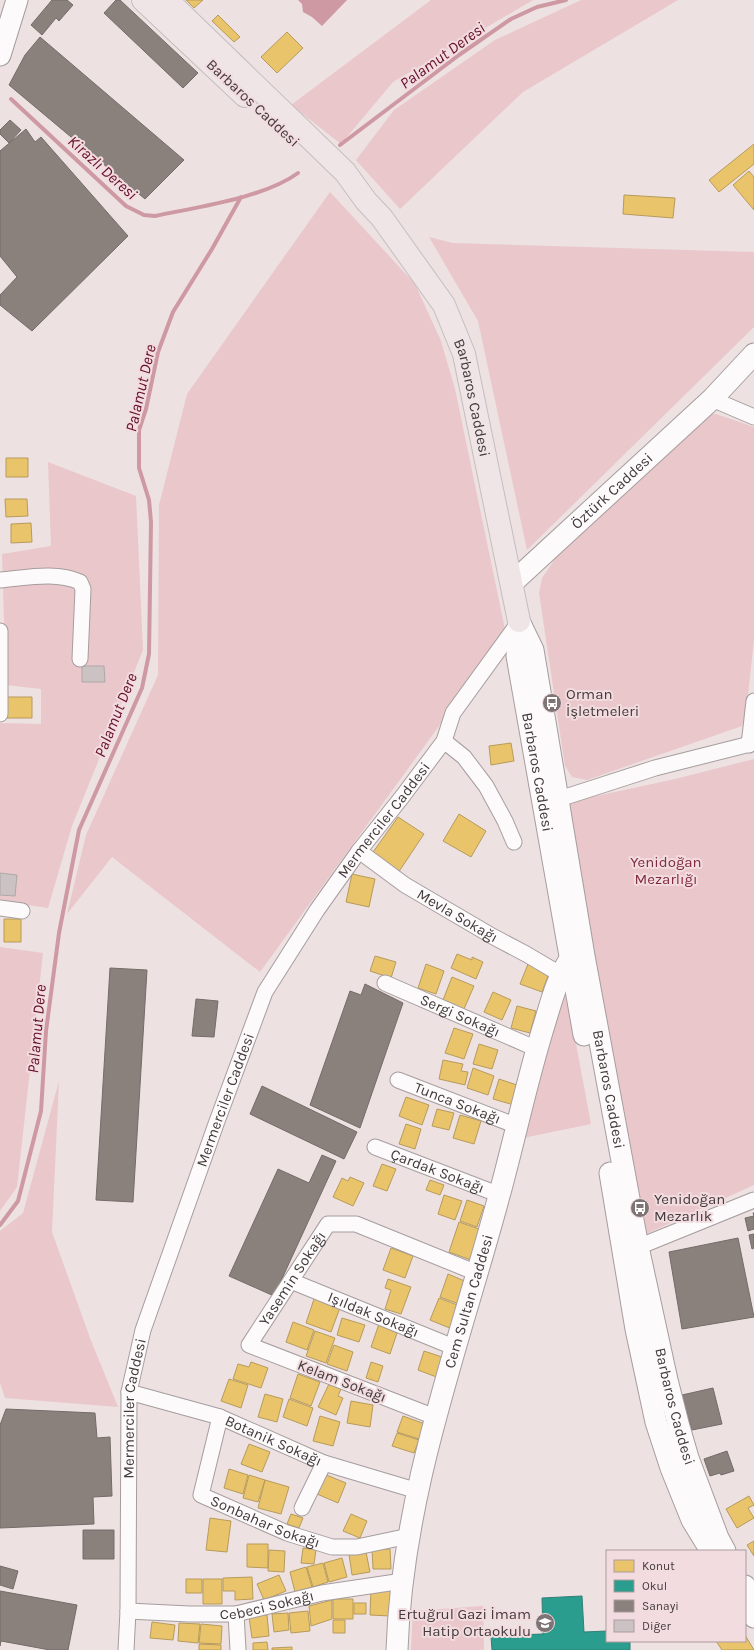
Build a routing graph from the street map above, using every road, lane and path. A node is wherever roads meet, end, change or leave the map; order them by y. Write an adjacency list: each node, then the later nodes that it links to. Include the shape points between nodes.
1 (18, 0): 4 (main road)
2 (143, 0): 5 (main road, Barbaros Caddesi, via 335,182)
3 (167, 0): 5 (main road, Barbaros Caddesi, via 345,172)
4 (0, 55)
5 (366, 201): 10 (main road, Barbaros Caddesi, via 382,218 444,306 464,354)
6 (754, 354): 7 (main road, Öztürk Caddesi)
7 (712, 399): 8 (street); 10 (main road, Öztürk Caddesi)
8 (754, 416)
9 (0, 580): 13 (street, via 52,576 72,578 80,582 83,590)
10 (512, 583): 11 (main road, Barbaros Caddesi)
11 (520, 621): 16 (street, Mermerciler Caddesi, via 453,713); 18 (main road, Barbaros Caddesi, via 534,650)
12 (0, 631): 15 (street)
13 (80, 659)
14 (754, 701): 17 (street)
15 (0, 714)
16 (444, 740): 19 (street, via 464,757 486,786 506,821); 20 (street, Mermerciler Caddesi)
17 (752, 744): 18 (street, via 655,768)
18 (551, 799): 23 (main road, Barbaros Caddesi)
19 (514, 842)
20 (359, 851): 23 (street, Mevla Sokağı, via 405,885 526,954); 36 (street, Mermerciler Caddesi, via 317,910 265,992 144,1330)
21 (0, 908): 22 (street)
22 (22, 911)
23 (572, 963): 25 (main road, Cem Sultan Caddesi); 31 (main road, Barbaros Caddesi); 43 (main road, Barbaros Caddesi, via 636,1328 656,1422 670,1468 692,1520)
24 (385, 983): 25 (street, Sergi Sokağı)
25 (536, 1049): 27 (main road, Cem Sultan Caddesi)
26 (398, 1080): 27 (street, Tunca Sokağı)
27 (517, 1126): 29 (main road, Cem Sultan Caddesi)
28 (375, 1147): 29 (street, Çardak Sokağı)
29 (500, 1195): 32 (main road, Cem Sultan Caddesi)
30 (754, 1200): 31 (street)
31 (638, 1246): 44 (main road, Barbaros Caddesi, via 680,1433)
32 (478, 1274): 33 (street, Yasemin Sokağı, via 356,1224 328,1224); 35 (main road, Cem Sultan Caddesi)
33 (291, 1281): 34 (street, Yasemin Sokağı); 35 (street, Işıldak Sokağı)
34 (248, 1345): 38 (street, Kelam Sokağı)
35 (456, 1348): 38 (main road, Cem Sultan Caddesi)
36 (129, 1392): 37 (street, Botanik Sokağı); 49 (street, Mermerciler Caddesi)
37 (220, 1417): 39 (street, Botanik Sokağı); 42 (street, Sonbahar Sokağı, via 201,1496 287,1534 332,1547 358,1547)
38 (435, 1417): 40 (main road, Cem Sultan Caddesi)
39 (324, 1463): 40 (street, Botanik Sokağı); 41 (street, Sonbahar Sokağı)
40 (418, 1491): 42 (main road, Cem Sultan Caddesi)
41 (302, 1508)
42 (409, 1536): 45 (main road, Cem Sultan Caddesi)
43 (710, 1550)
44 (724, 1550)
45 (403, 1581): 50 (street, Cebeci Sokağı, via 322,1593); 54 (main road, Cem Sultan Caddesi)
46 (746, 1587): 47 (main road)
47 (754, 1597)
48 (746, 1606): 51 (main road)
49 (128, 1612): 50 (street, Cebeci Sokağı); 52 (street, Mermerciler Caddesi)
50 (236, 1614): 53 (street)
51 (754, 1617)
52 (126, 1650)
53 (238, 1650)
54 (397, 1650)

